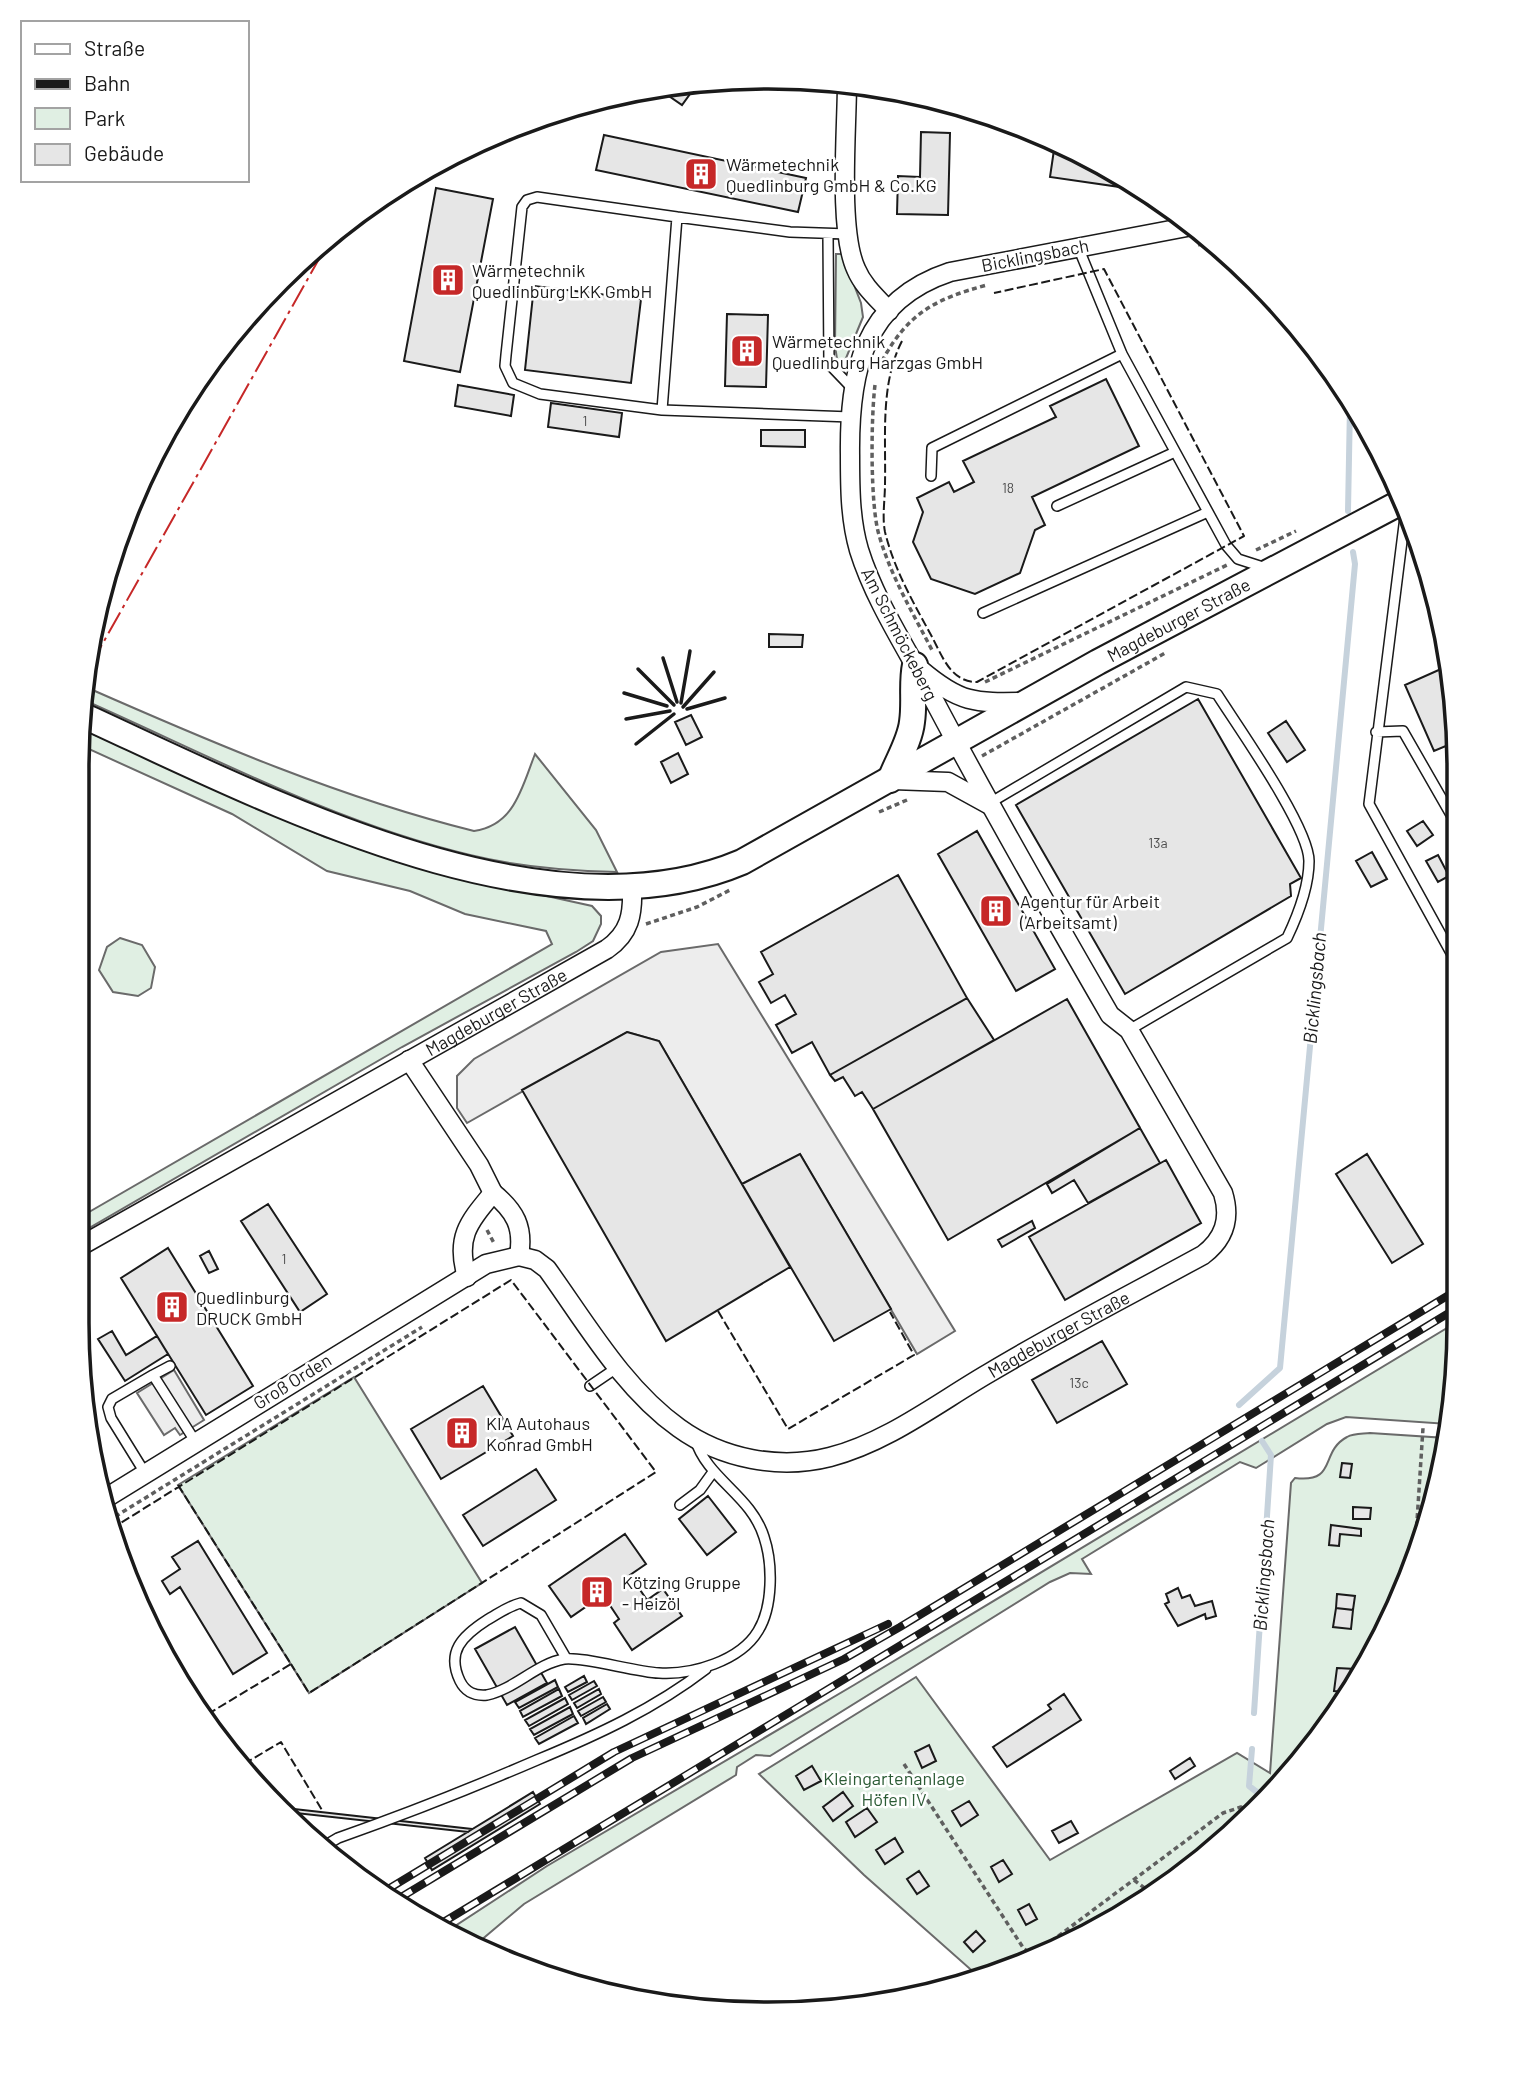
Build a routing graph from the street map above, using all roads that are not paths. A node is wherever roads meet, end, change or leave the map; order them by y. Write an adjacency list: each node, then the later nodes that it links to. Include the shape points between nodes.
1 (847, 94): 4 (street)
2 (677, 217): 5 (lane); 10 (lane); 10 (lane, via 537,197 527,200 522,207 506,355 508,375 522,389)
3 (1179, 228): 6 (street, Bicklingsbach)
4 (848, 234): 5 (lane); 7 (street, via 857,272)
5 (828, 235): 9 (lane, via 830,364)
6 (1077, 245): 7 (street, Bicklingsbach, via 930,279); 8 (lane)
7 (889, 311): 9 (street, Am Schmöckeberg, via 863,350)
8 (1122, 354): 12 (lane); 13 (lane, via 932,448)
9 (852, 388): 11 (street, Am Schmöckeberg)
10 (662, 410): 11 (lane)
11 (851, 418): 20 (street, Am Schmöckeberg, via 851,508 859,550 872,582)
12 (1175, 452): 15 (lane); 16 (lane)
13 (931, 476)
14 (1391, 499): 18 (main road, Magdeburger Straße)
15 (1057, 506)
16 (1208, 512): 18 (lane, via 1238,559); 19 (lane)
17 (1403, 530): 23 (lane)
18 (1272, 570): 21 (main road, Magdeburger Straße)
19 (983, 612)
20 (925, 660): 21 (street, via 949,694 962,699); 24 (street, Am Schmöckeberg); 25 (main road, via 911,684 912,726)
21 (1027, 702): 24 (main road, Magdeburger Straße)
22 (91, 719): 28 (main road, Magdeburger Straße, via 286,807 399,847 526,879)
23 (1376, 732): 27 (lane, via 1403,731); 29 (lane, via 1369,804)
24 (956, 743): 25 (main road, Magdeburger Straße); 26 (street, Magdeburger Straße)
25 (890, 780): 26 (street, via 948,782); 28 (main road, Magdeburger Straße, via 736,864 690,880)
26 (988, 804): 30 (street, Magdeburger Straße, via 1110,1014); 30 (lane, via 1186,687 1217,694 1302,831 1310,860 1297,916 1287,938)
27 (1447, 808)
28 (632, 888): 31 (street, Magdeburger Straße, via 633,908 626,931 607,948)
29 (1447, 945)
30 (1129, 1031): 40 (street, Magdeburger Straße, via 1223,1193 1227,1216 1216,1244 854,1449 814,1460 774,1462 734,1455)
31 (409, 1060): 32 (street); 33 (street, Magdeburger Straße)
32 (493, 1192): 34 (street, via 509,1206 521,1228); 35 (street, via 468,1223 464,1236 462,1257)
33 (89, 1241)
34 (502, 1260): 35 (street, Groß Orden); 37 (street, Magdeburger Straße, via 535,1260 547,1269)
35 (467, 1277): 41 (street, Groß Orden)
36 (170, 1366): 38 (lane)
37 (618, 1367): 39 (lane); 40 (street, Magdeburger Straße, via 659,1412)
38 (153, 1375): 41 (lane); 43 (lane, via 111,1399 108,1407 110,1418)
39 (590, 1386)
40 (694, 1437): 42 (lane)
41 (195, 1441): 43 (street, Groß Orden)
42 (713, 1472): 45 (lane, via 700,1490); 47 (lane, via 736,1491 757,1521 767,1548 770,1576 758,1632)
43 (145, 1473): 44 (street, Groß Orden)
44 (111, 1494)
45 (680, 1505)
46 (566, 1658): 46 (lane, via 503,1690 480,1696 463,1687 453,1660 466,1635 520,1603 541,1615); 47 (lane, via 658,1673)
47 (713, 1664): 48 (lane, via 678,1691 607,1732)
48 (331, 1842)

